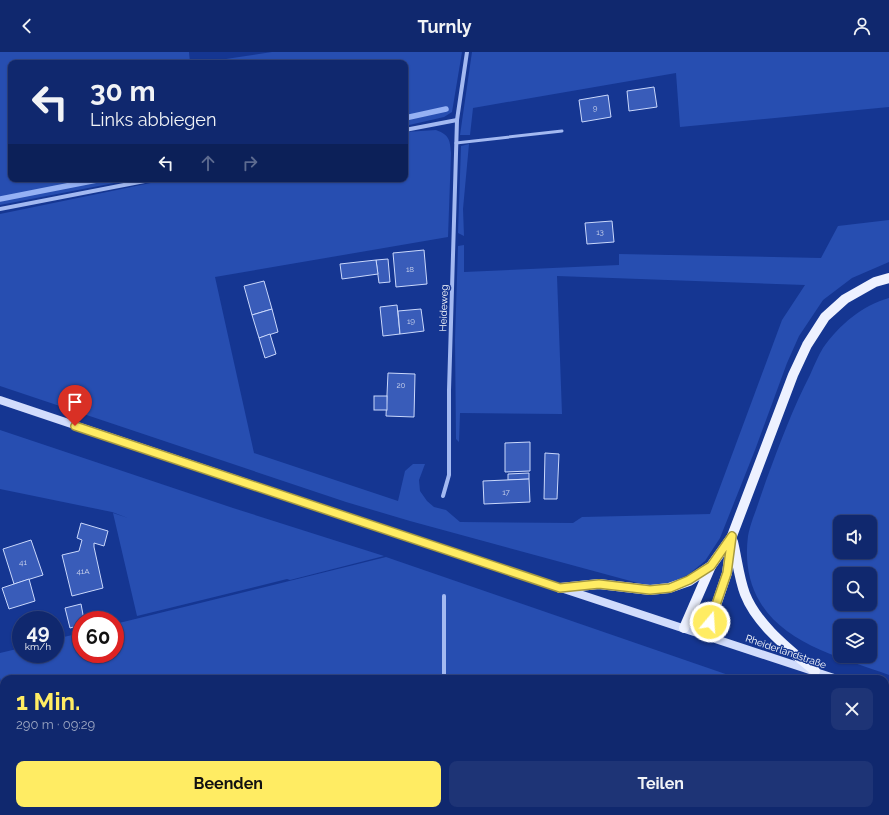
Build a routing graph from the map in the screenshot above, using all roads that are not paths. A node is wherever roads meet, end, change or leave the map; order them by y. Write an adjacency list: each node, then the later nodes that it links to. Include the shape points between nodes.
1 (467, 52): 2 (street, Heideweg)
2 (457, 120): 3 (street); 5 (street, Heideweg)
3 (408, 129)
4 (562, 131): 5 (lane)
5 (456, 142): 10 (street, Heideweg, via 449,475)
6 (140, 182): 7 (street)
7 (0, 209)
8 (889, 278): 11 (main road, via 874,282 845,299 825,316 807,345 793,375)
9 (0, 400): 13 (main road, Rheiderlandstraße)
10 (443, 496)
11 (732, 536): 12 (main road); 16 (main road, via 727,573); 17 (main road, via 745,594 754,611 775,636)
12 (711, 566): 13 (main road, via 670,588 650,590 599,584); 15 (main road)
13 (560, 588): 15 (main road, Rheiderlandstraße)
14 (444, 596): 18 (street)
15 (684, 628): 16 (main road, Rheiderlandstraße)
16 (706, 635): 17 (main road, Rheiderlandstraße)
17 (815, 671): 19 (main road, Rheiderlandstraße)
18 (444, 675)
19 (826, 675)

